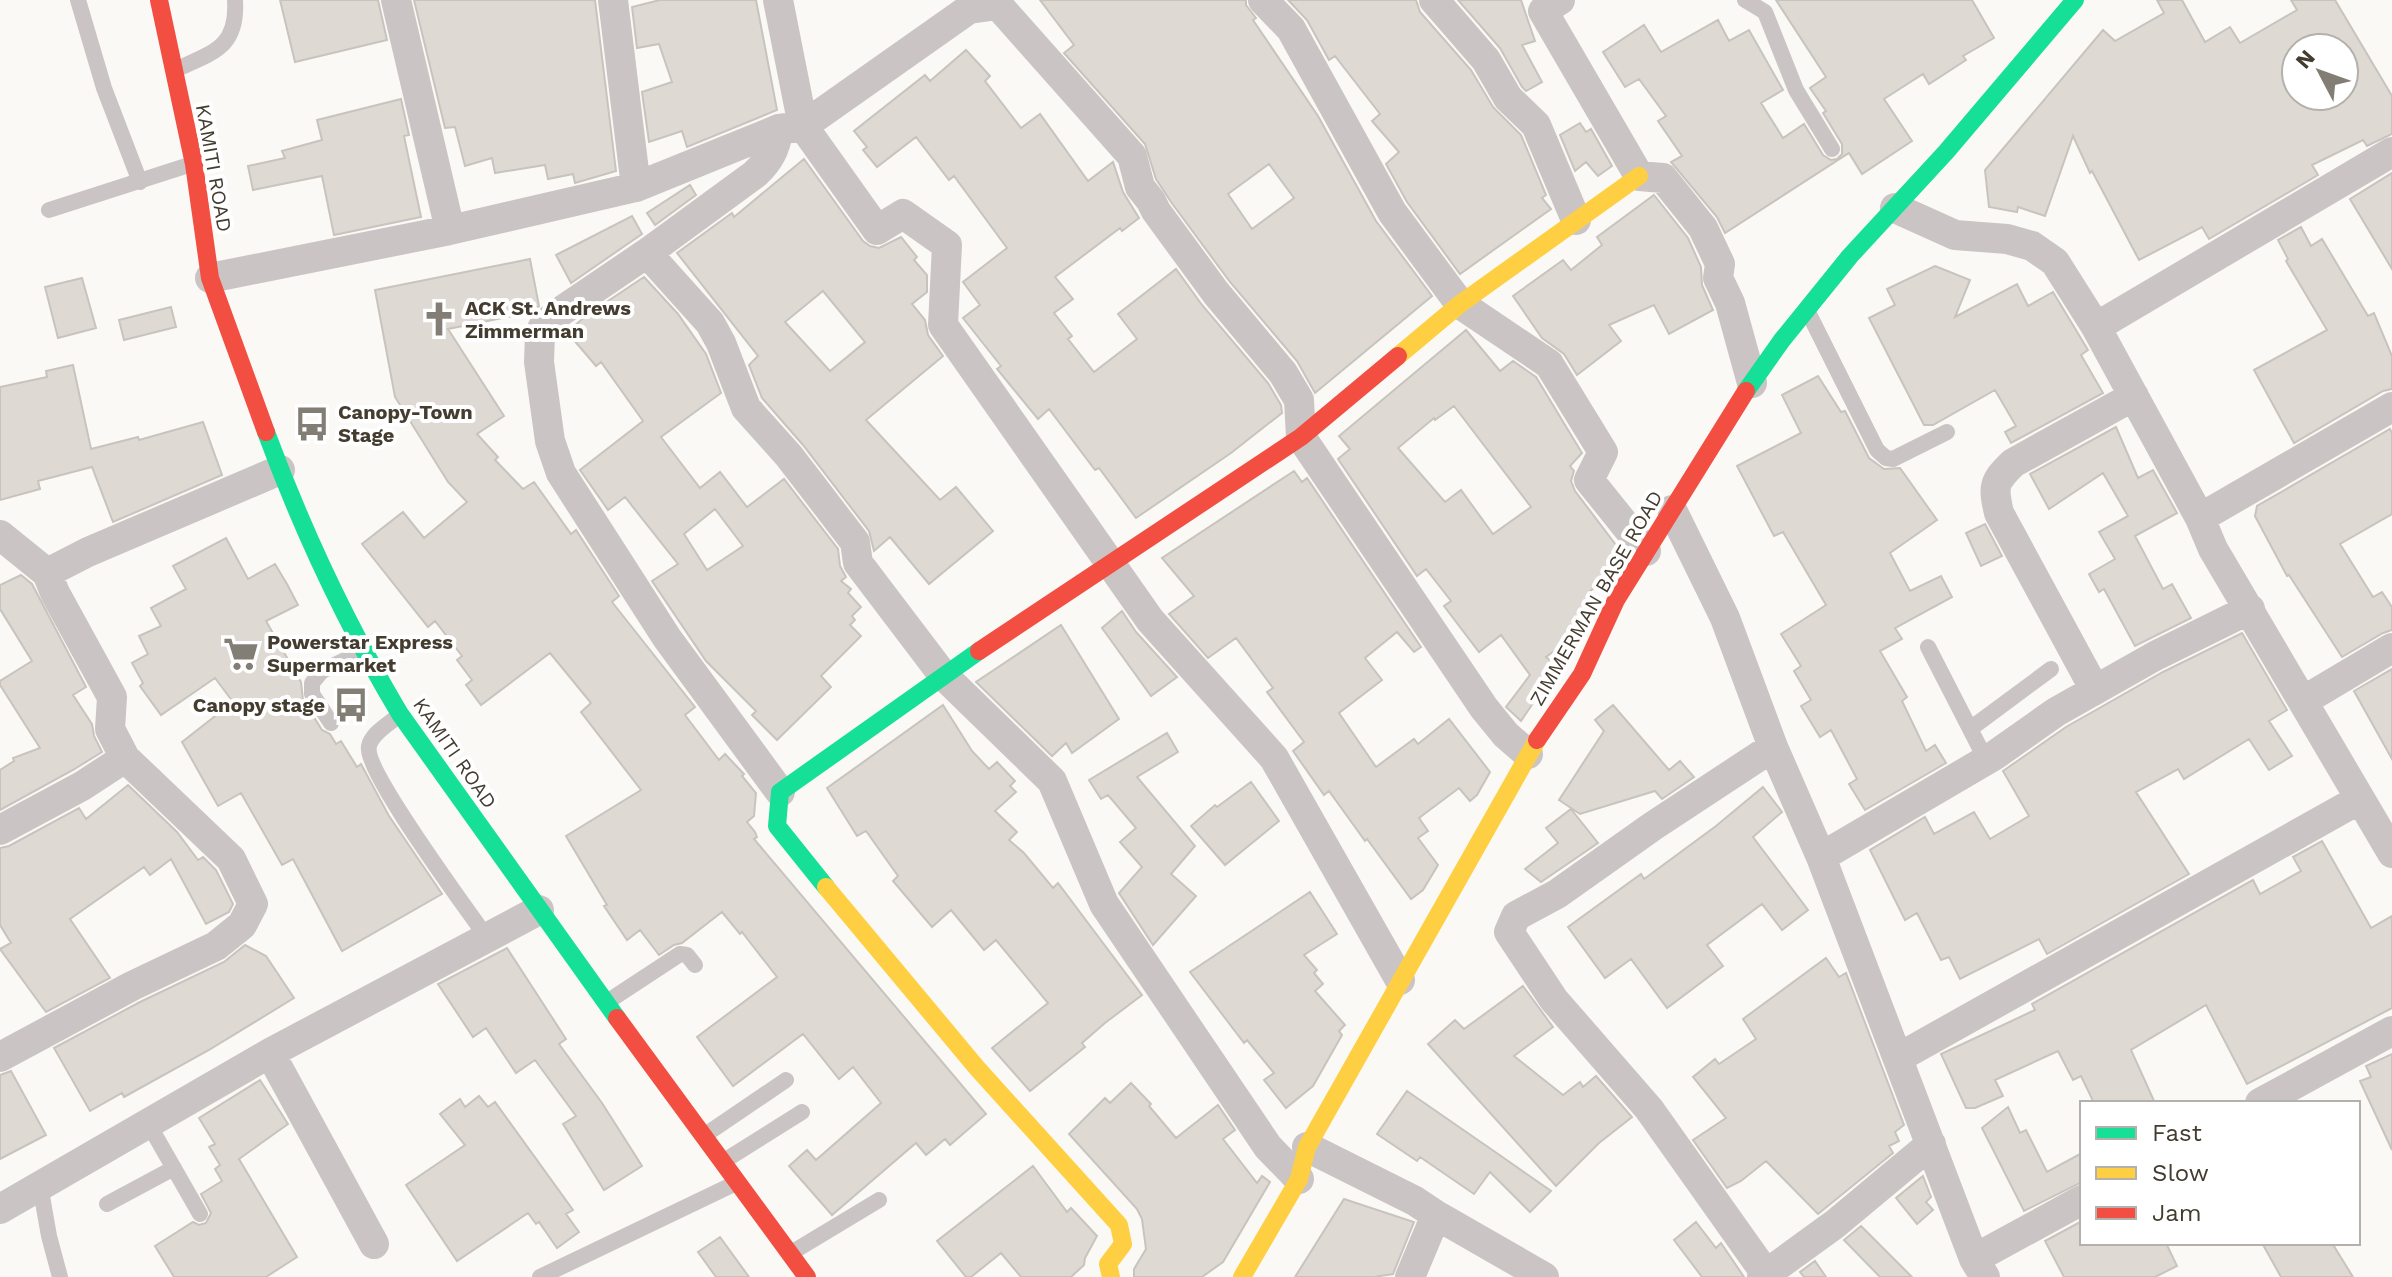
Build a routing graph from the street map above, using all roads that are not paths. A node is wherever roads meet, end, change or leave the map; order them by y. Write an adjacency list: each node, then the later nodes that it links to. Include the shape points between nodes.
1 (78, 0): 19 (lane)
2 (159, 0): 13 (street, KAMITI ROAD)
3 (235, 0): 13 (lane, via 236,21 228,39)
4 (396, 0): 24 (street)
5 (613, 0): 20 (street)
6 (778, 0): 14 (street)
7 (1263, 0): 27 (street, via 1291,29 1392,212)
8 (1434, 0): 23 (street, via 1486,60 1508,98 1536,125)
9 (1745, 0): 15 (lane, via 1765,12 1796,90)
10 (2075, 0): 21 (street, ZIMMERMAN BASE ROAD)
11 (982, 4): 14 (street); 34 (street, via 1132,156 1140,187 1156,211 1283,373 1299,400)
12 (1548, 4): 18 (street)
13 (174, 70): 17 (street, KAMITI ROAD)
14 (791, 128): 20 (street); 25 (street, via 767,163); 40 (street, via 877,230 903,214 947,245 943,325)
15 (1832, 149)
16 (2392, 152): 29 (street)
17 (194, 164): 19 (lane); 26 (street, KAMITI ROAD)
18 (1639, 176): 23 (street); 30 (street, via 1663,178 1703,228 1720,264 1718,278)
19 (140, 182): 22 (lane)
20 (636, 187): 24 (street)
21 (1895, 208): 28 (street, ZIMMERMAN BASE ROAD); 29 (street, via 1955,235 2032,246 2055,262)
22 (49, 210)
23 (1576, 220): 27 (street)
24 (450, 230): 26 (street)
25 (647, 253): 47 (street, via 710,323 746,408 855,542 858,563); 57 (street, via 544,325 539,362 550,441 561,473 667,638)
26 (210, 278): 35 (street, KAMITI ROAD)
27 (1460, 304): 34 (street); 39 (street, via 1549,364 1603,452 1589,480)
28 (1807, 309): 30 (street, ZIMMERMAN BASE ROAD); 33 (lane, via 1877,450 1886,458)
29 (2096, 327): 31 (street)
30 (1752, 383): 36 (street, ZIMMERMAN BASE ROAD)
31 (2134, 396): 37 (street); 48 (street, via 2013,463 1993,490 1999,513)
32 (2392, 407): 37 (street)
33 (1947, 432)
34 (1301, 437): 40 (street); 54 (street, via 1484,708)
35 (280, 470): 41 (street); 45 (street, KAMITI ROAD, via 315,557)
36 (1672, 510): 39 (street, ZIMMERMAN BASE ROAD); 53 (street, via 1725,618)
37 (2200, 518): 42 (street)
38 (0, 535): 41 (street)
39 (1646, 551): 54 (street, ZIMMERMAN BASE ROAD, via 1582,674)
40 (1110, 563): 47 (street); 65 (street, via 1150,620 1274,758)
41 (47, 573): 55 (street, via 112,697 110,729)
42 (2250, 609): 48 (street); 49 (street)
43 (1928, 647): 52 (lane)
44 (2392, 648): 49 (street)
45 (364, 651): 50 (street, KAMITI ROAD); 51 (lane, via 322,671 312,683 312,694)
46 (2051, 669): 52 (lane)
47 (943, 675): 57 (street); 80 (street, via 1052,781 1104,904 1268,1147)
48 (2095, 690): 56 (street)
49 (2303, 701): 58 (street)
50 (400, 714): 62 (street, KAMITI ROAD); 63 (lane, via 373,737 369,757 387,792)
51 (331, 723)
52 (1970, 729): 56 (lane)
53 (1773, 747): 61 (street); 92 (street, via 1557,894 1516,916 1509,932 1554,1000 1649,1109)
54 (1528, 754): 65 (street, ZIMMERMAN BASE ROAD)
55 (125, 758): 59 (street); 69 (street, via 231,859 253,904 242,925 216,946)
56 (1986, 760): 61 (street)
57 (780, 792): 96 (street, via 777,826 796,852 977,1068 1119,1225 1123,1244 1108,1264)
58 (2360, 799): 60 (street); 70 (street)
59 (0, 830)
60 (2392, 853)
61 (1821, 857): 70 (street)
62 (539, 910): 63 (street); 66 (street, KAMITI ROAD)
63 (487, 938): 68 (street)
64 (695, 965): 66 (lane, via 680,954)
65 (1400, 980): 77 (street, ZIMMERMAN BASE ROAD)
66 (606, 1002): 75 (street, KAMITI ROAD)
67 (2392, 1031): 72 (street)
68 (270, 1053): 74 (street); 89 (street)
69 (0, 1057)
70 (1898, 1058): 76 (street)
71 (786, 1080): 75 (lane)
72 (2264, 1101)
73 (802, 1112): 78 (lane)
74 (148, 1123): 79 (lane); 82 (street)
75 (704, 1136): 78 (street, KAMITI ROAD)
76 (1931, 1144): 91 (street); 92 (street)
77 (1307, 1147): 80 (street, ZIMMERMAN BASE ROAD); 88 (street)
78 (723, 1162): 81 (street, KAMITI ROAD)
79 (174, 1168): 85 (lane); 87 (lane)
80 (1299, 1179): 97 (street, ZIMMERMAN BASE ROAD)
81 (738, 1182): 90 (street, KAMITI ROAD); 94 (lane)
82 (40, 1185): 86 (street); 93 (lane)
83 (879, 1200): 90 (lane)
84 (2080, 1201): 91 (street)
85 (107, 1204)
86 (0, 1209)
87 (200, 1214)
88 (1436, 1215): 98 (street); 99 (street)
89 (374, 1244)
90 (790, 1254): 95 (street, KAMITI ROAD)
91 (1980, 1268)
92 (1764, 1275)
93 (60, 1277)
94 (540, 1277)
95 (807, 1277)
96 (1111, 1277)
97 (1242, 1277)
98 (1410, 1277)
99 (1544, 1277)

